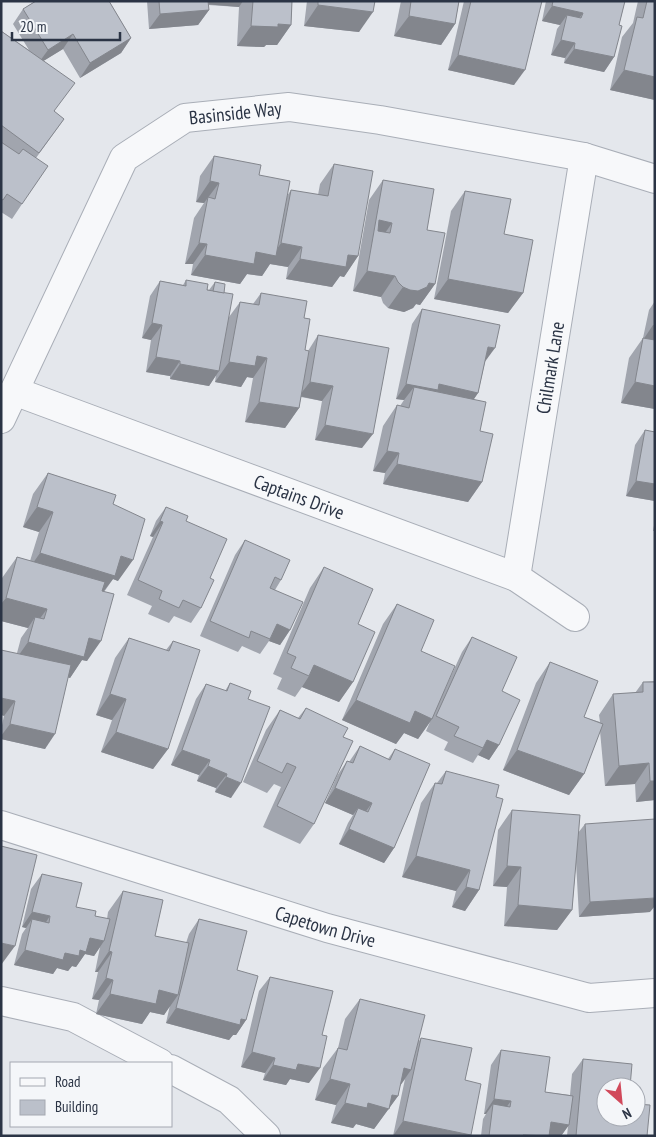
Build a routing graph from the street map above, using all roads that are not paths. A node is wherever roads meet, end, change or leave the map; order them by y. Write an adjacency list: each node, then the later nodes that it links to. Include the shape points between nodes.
1 (584, 157): 2 (street, Basinside Way); 3 (street, Basinside Way, via 289,107 185,118 124,158); 5 (street, Chilmark Lane)
2 (655, 179)
3 (14, 392): 4 (street, Basinside Way); 5 (street, Captains Drive)
4 (1, 419)
5 (516, 577): 6 (street, Captains Drive)
6 (575, 617)
7 (1, 825): 8 (street, Capetown Drive, via 327,928 589,998)
8 (655, 993)
9 (1, 1001): 10 (street, via 73,1017)
10 (158, 1062)
11 (172, 1071): 12 (street, via 229,1100)
12 (266, 1136)

